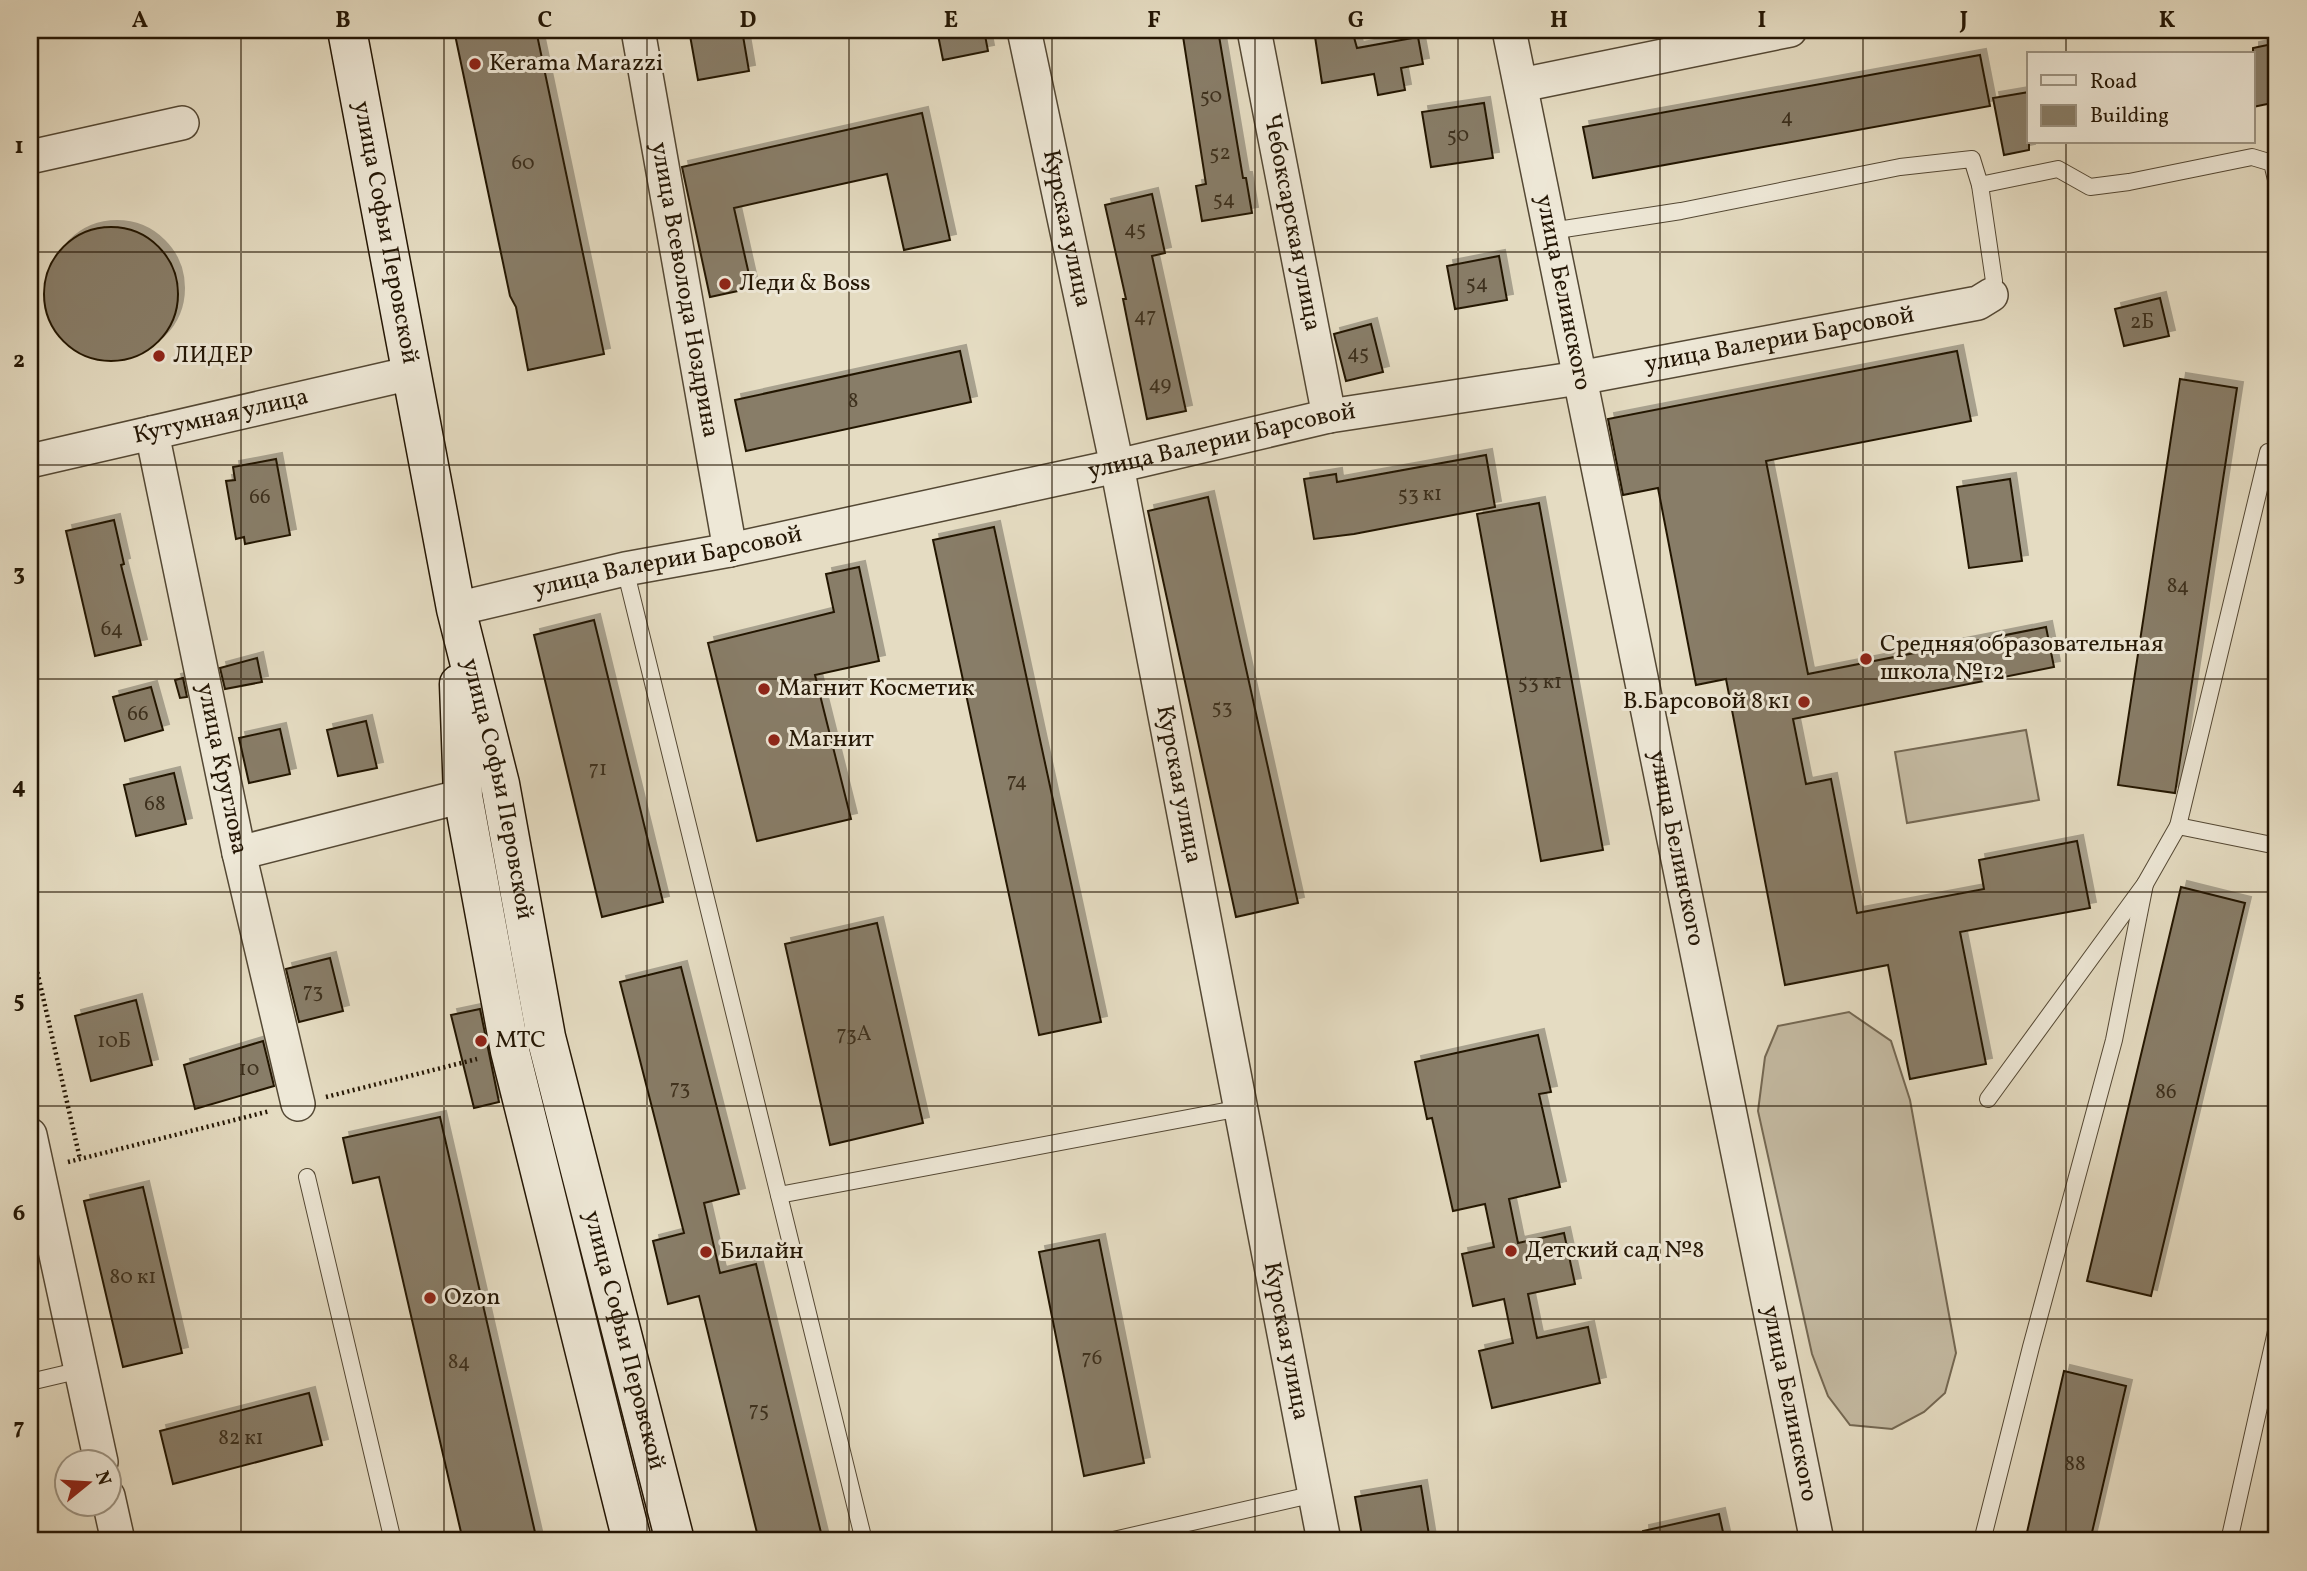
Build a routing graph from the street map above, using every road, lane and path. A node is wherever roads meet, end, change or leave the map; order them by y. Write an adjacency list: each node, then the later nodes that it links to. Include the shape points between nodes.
1 (347, 30): 14 (main road, улица Софьи Перовской)
2 (638, 30): 21 (street, улица Всеволода Ноздрина)
3 (1024, 30): 20 (street, Курская улица)
4 (1254, 30): 16 (street, Чебоксарская улица)
5 (1509, 30): 7 (street, улица Белинского)
6 (1790, 30): 7 (street)
7 (1521, 85): 12 (street, улица Белинского)
8 (182, 123): 9 (street)
9 (30, 157)
10 (1980, 184): 11 (lane, via 2058,169 2090,187 2252,157 2272,163); 12 (lane, via 1972,159 1900,167 1681,211); 13 (lane, via 1994,281)
11 (2277, 184)
12 (1551, 231): 15 (street, улица Белинского)
13 (1991, 295): 15 (street, улица Валерии Барсовой, via 1978,303)
14 (411, 377): 17 (street, Кутумная улица, via 394,377); 23 (main road, улица Софьи Перовской)
15 (1579, 378): 16 (street, улица Валерии Барсовой); 50 (street, улица Белинского)
16 (1329, 416): 20 (street, улица Валерии Барсовой)
17 (152, 433): 19 (street, Кутумная улица); 27 (street, улица Круглова)
18 (2277, 454): 25 (lane, via 2268,452)
19 (30, 461)
20 (1117, 466): 21 (street, улица Валерии Барсовой); 32 (street, Курская улица)
21 (730, 550): 22 (street, улица Валерии Барсовой)
22 (625, 569): 23 (street, улица Валерии Барсовой); 36 (lane)
23 (456, 609): 24 (main road); 46 (main road, улица Софьи Перовской, via 500,784 546,1037)
24 (463, 796): 27 (street); 45 (main road, via 510,1051)
25 (2178, 826): 26 (lane); 28 (lane)
26 (2277, 846)
27 (239, 853): 31 (street, улица Круглова)
28 (2145, 884): 30 (lane); 51 (lane, via 2115,1040)
29 (30, 940): 34 (path)
30 (1988, 1099)
31 (298, 1104)
32 (1241, 1108): 36 (lane); 41 (street, Курская улица)
33 (31, 1145): 38 (street)
34 (80, 1159)
35 (307, 1177): 44 (lane)
36 (779, 1195): 47 (lane)
37 (2277, 1327): 52 (lane)
38 (81, 1370): 39 (lane); 40 (street)
39 (30, 1382)
40 (98, 1448)
41 (1315, 1494): 48 (lane); 49 (street, Курская улица)
42 (113, 1518): 43 (street)
43 (118, 1541)
44 (393, 1541)
45 (632, 1541)
46 (675, 1541)
47 (864, 1541)
48 (1110, 1541)
49 (1324, 1541)
50 (1817, 1541)
51 (1982, 1541)
52 (2229, 1541)

